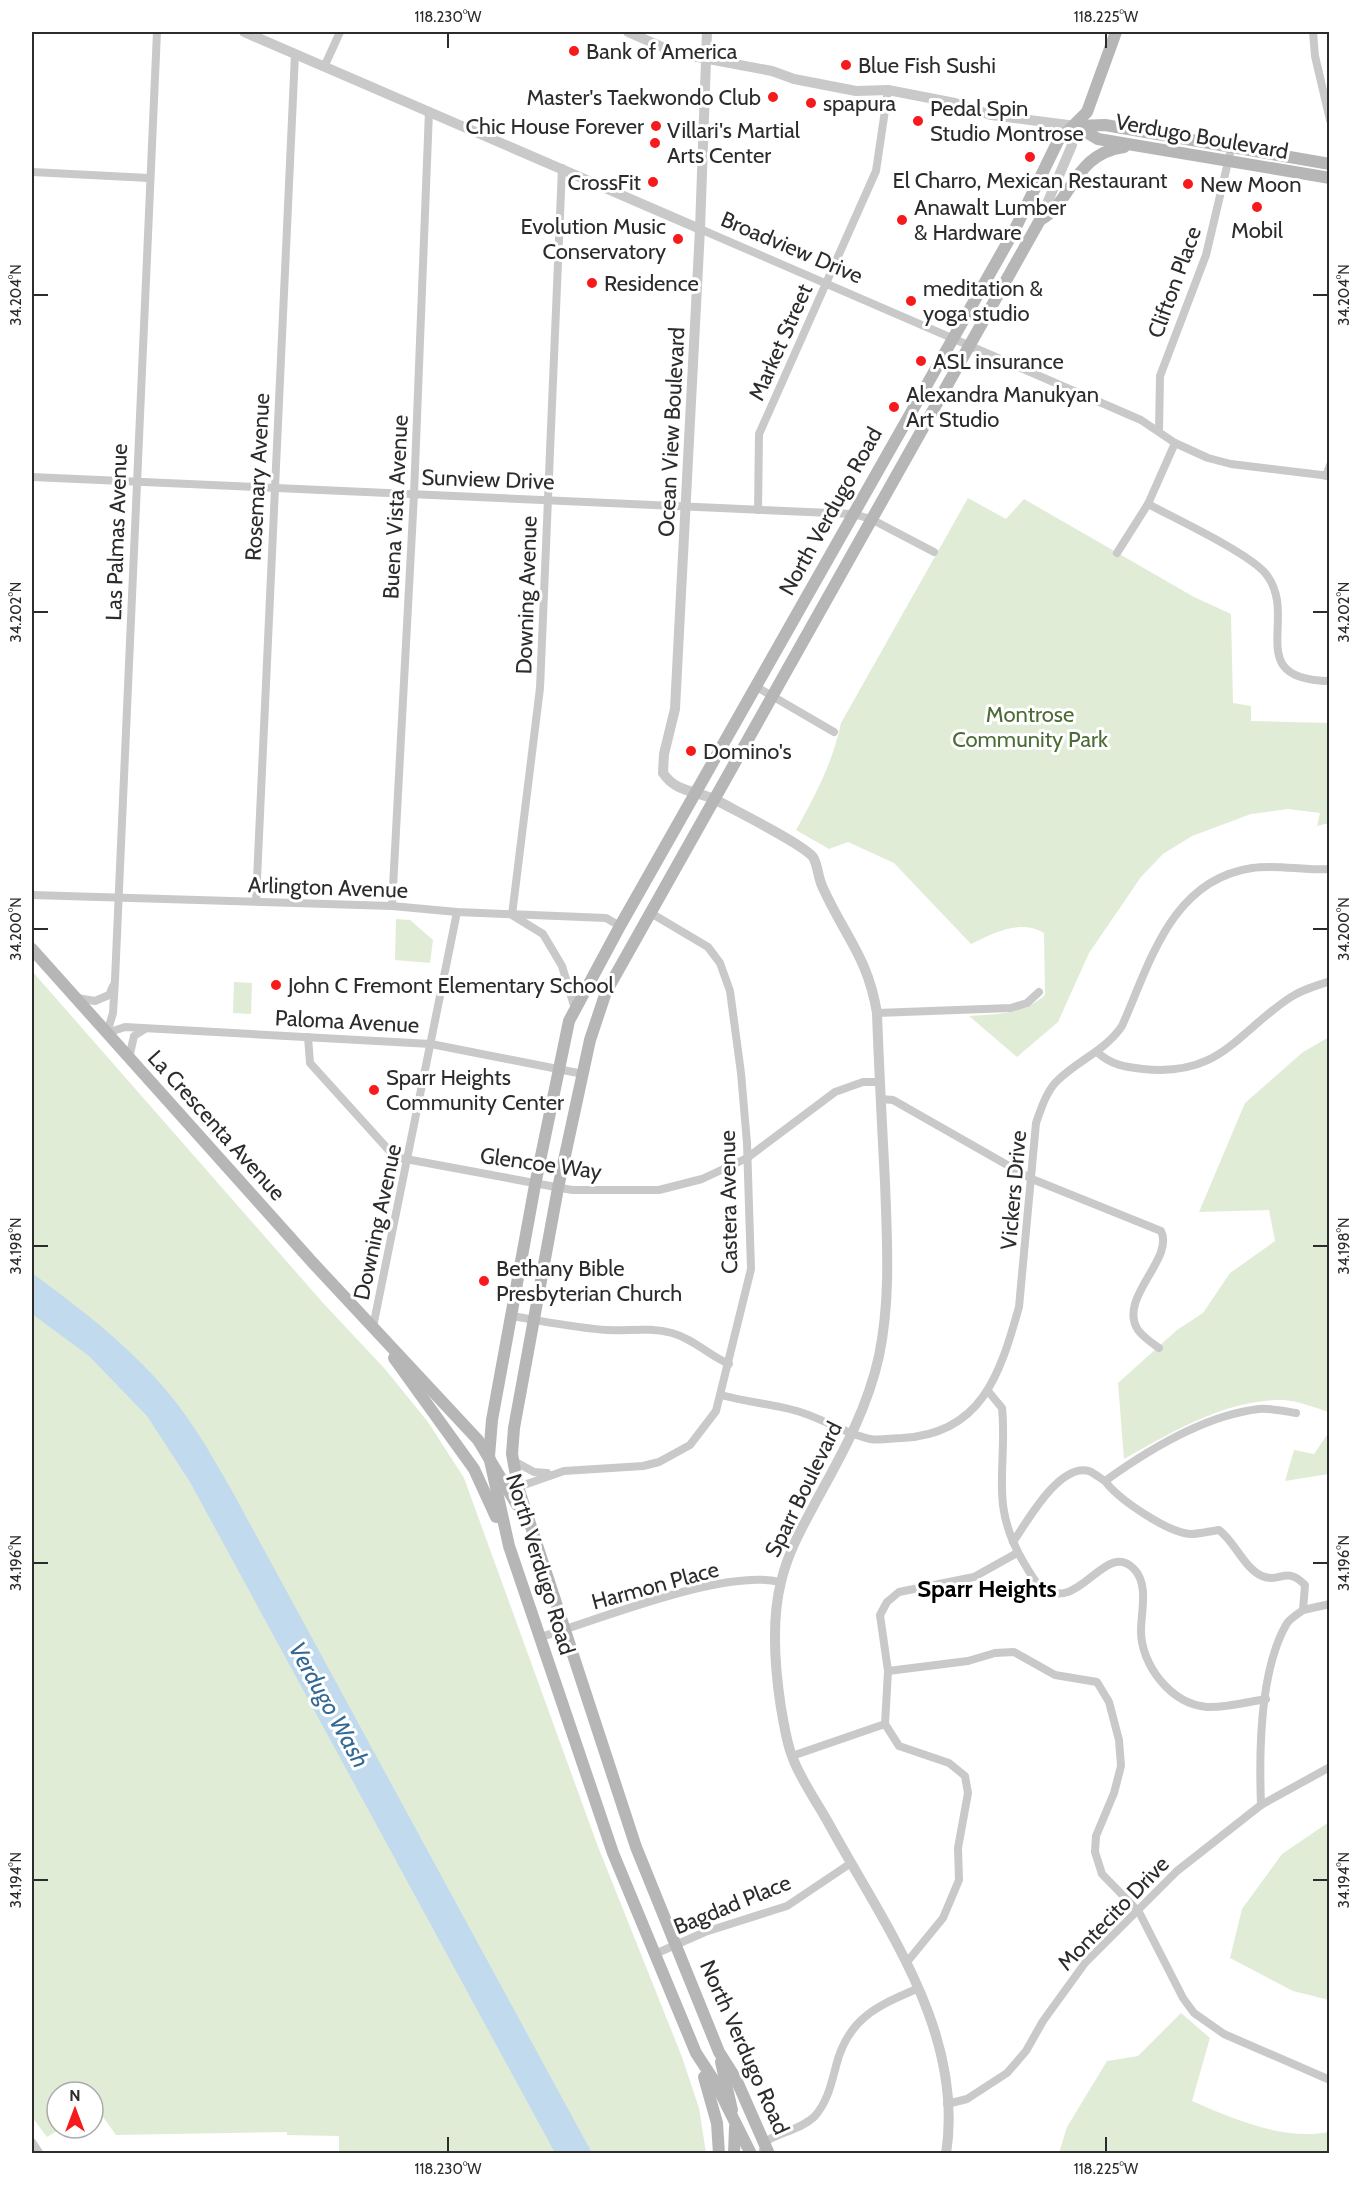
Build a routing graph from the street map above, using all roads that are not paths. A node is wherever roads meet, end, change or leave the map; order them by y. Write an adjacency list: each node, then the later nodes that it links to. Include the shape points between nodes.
1 (157, 32): 21 (street, Las Palmas Avenue)
2 (244, 32): 8 (street, Broadview Drive)
3 (340, 32): 10 (street)
4 (628, 32): 9 (street, via 676,53)
5 (707, 32): 9 (street, Ocean View Boulevard)
6 (1116, 32): 14 (main road, via 1087,112)
7 (1313, 32): 13 (street)
8 (296, 54): 10 (street, Broadview Drive); 35 (street, Rosemary Avenue)
9 (705, 60): 11 (street, via 856,91); 25 (street, Ocean View Boulevard)
10 (325, 65): 12 (street, Broadview Drive)
11 (888, 90): 14 (street, via 955,103 991,115); 26 (street, Market Street, via 876,171)
12 (429, 111): 19 (street, Broadview Drive); 36 (street, Buena Vista Avenue)
13 (1329, 120)
14 (1076, 126): 15 (main road, Verdugo Boulevard, via 1105,125); 16 (main road, Verdugo Boulevard, via 1098,139); 23 (main road, North Verdugo Road, via 1058,141); 24 (street, North Verdugo Road, via 1072,145)
15 (1232, 145): 17 (street, Clifton Place); 18 (main road, Verdugo Boulevard)
16 (1132, 146): 17 (main road, Verdugo Boulevard); 24 (main road, via 1114,148 1092,161 1068,186 1051,214)
17 (1228, 162): 22 (main road, Verdugo Boulevard); 29 (street, Clifton Place, via 1206,255 1160,376)
18 (1329, 164)
19 (562, 168): 25 (street, Broadview Drive); 37 (street, Downing Avenue)
20 (32, 172): 21 (street)
21 (149, 178): 34 (street, Las Palmas Avenue)
22 (1329, 178)
23 (1024, 212): 24 (main road); 27 (main road, North Verdugo Road)
24 (1040, 220): 28 (main road, North Verdugo Road)
25 (700, 229): 26 (street, Broadview Drive); 39 (street, Ocean View Boulevard)
26 (826, 283): 27 (street, Broadview Drive); 40 (street, Market Street, via 759,434)
27 (952, 337): 28 (street, Broadview Drive); 41 (main road, North Verdugo Road)
28 (971, 345): 29 (street, Broadview Drive); 42 (main road, North Verdugo Road)
29 (1159, 431): 30 (street, Broadview Drive)
30 (1175, 443): 32 (street, Broadview Drive, via 1232,464); 38 (street)
31 (1329, 465): 32 (street)
32 (1328, 476)
33 (32, 477): 34 (street, Sunview Drive)
34 (136, 483): 35 (street, Sunview Drive); 54 (street, Las Palmas Avenue)
35 (274, 488): 36 (street, Sunview Drive); 55 (street, Rosemary Avenue)
36 (414, 494): 37 (street, Sunview Drive); 56 (street, Buena Vista Avenue)
37 (548, 500): 39 (street, Sunview Drive); 59 (street, Downing Avenue, via 540,688)
38 (1148, 504): 44 (street); 45 (street, via 1264,572 1276,596 1281,663 1294,676)
39 (687, 508): 40 (street, Sunview Drive); 49 (street, Ocean View Boulevard, via 675,709 662,763 663,773 674,786)
40 (758, 510): 41 (street, Sunview Drive)
41 (853, 514): 42 (street, Sunview Drive); 46 (main road, North Verdugo Road)
42 (871, 519): 43 (street, Sunview Drive); 47 (main road, North Verdugo Road)
43 (934, 552)
44 (1117, 553)
45 (1329, 681)
46 (755, 686): 47 (street); 49 (main road, North Verdugo Road)
47 (772, 696): 48 (street); 50 (main road, North Verdugo Road)
48 (834, 732)
49 (695, 795): 50 (street, Ocean View Boulevard); 60 (main road, North Verdugo Road)
50 (714, 799): 51 (street, Ocean View Boulevard); 58 (main road, North Verdugo Road)
51 (813, 858): 67 (street, Sparr Boulevard, via 822,887 862,958 873,989)
52 (1329, 869): 72 (street, Vickers Drive, via 1252,868 1217,880 1191,898 1164,929 1122,1026)
53 (32, 895): 54 (street, Arlington Avenue)
54 (119, 898): 55 (street, Arlington Avenue); 62 (street, Las Palmas Avenue)
55 (256, 901): 56 (street, Arlington Avenue)
56 (392, 906): 57 (street, Arlington Avenue)
57 (457, 912): 59 (street, Arlington Avenue); 71 (street, Downing Avenue)
58 (650, 912): 75 (main road, North Verdugo Road, via 606,992); 78 (street, Castera Avenue, via 708,947 725,975 741,1072)
59 (512, 915): 60 (street, Arlington Avenue, via 606,918); 66 (street, via 543,934 562,966)
60 (620, 926): 66 (main road, North Verdugo Road)
61 (32, 949): 65 (main road, La Crescenta Avenue)
62 (115, 980): 65 (street, via 104,998 87,1002); 69 (street, Las Palmas Avenue)
63 (1329, 981): 72 (street, via 1291,997 1229,1049 1203,1062 1149,1069 1109,1063)
64 (1039, 993): 67 (street, via 1027,1003 1011,1008)
65 (74, 997): 69 (main road, La Crescenta Avenue)
66 (575, 1009): 74 (main road, North Verdugo Road)
67 (876, 1013): 76 (street, Sparr Boulevard)
68 (147, 1028): 69 (street, Paloma Avenue, via 125,1027); 70 (street, Paloma Avenue); 73 (street, via 134,1036)
69 (107, 1033): 73 (main road, La Crescenta Avenue)
70 (308, 1037): 71 (street, Paloma Avenue); 79 (street, Glencoe Way, via 307,1057 314,1069 393,1156)
71 (431, 1044): 74 (street, Paloma Avenue); 79 (street, Downing Avenue)
72 (1097, 1052): 80 (street, Vickers Drive, via 1055,1083 1042,1104 1036,1123)
73 (129, 1058): 85 (main road, La Crescenta Avenue)
74 (558, 1069): 75 (street, Paloma Avenue); 81 (main road, North Verdugo Road)
75 (583, 1074): 82 (main road, North Verdugo Road)
76 (880, 1082): 77 (street, Sparr Boulevard); 78 (street, Glencoe Way, via 863,1082 835,1092)
77 (881, 1099): 80 (street, via 893,1100); 91 (street, Sparr Boulevard, via 889,1288 873,1382)
78 (747, 1158): 82 (street, Glencoe Way, via 702,1179 659,1190); 87 (street, Castera Avenue, via 751,1269)
79 (408, 1160): 81 (street, Glencoe Way); 85 (street, Downing Avenue)
80 (1032, 1179): 86 (street, via 1156,1227 1164,1237 1133,1309 1139,1332); 88 (street, Vickers Drive, via 1020,1307)
81 (535, 1185): 82 (street, Glencoe Way); 83 (main road, North Verdugo Road)
82 (558, 1188): 84 (main road, North Verdugo Road)
83 (511, 1316): 84 (street); 92 (main road, North Verdugo Road)
84 (534, 1320): 87 (street, via 673,1333); 93 (main road, North Verdugo Road)
85 (374, 1327): 92 (main road, La Crescenta Avenue); 99 (main road, La Crescenta Avenue, via 474,1469)
86 (1159, 1348)
87 (729, 1364): 89 (street, Castera Avenue)
88 (988, 1391): 91 (street, Vickers Drive, via 968,1415 939,1432 920,1437 871,1439); 98 (street, via 1002,1408 1000,1492)
89 (721, 1395): 91 (street, Vickers Drive, via 797,1412); 94 (street, Castera Avenue, via 703,1432 690,1445 659,1462)
90 (1296, 1413): 95 (street, via 1259,1409 1197,1426 1141,1455)
91 (853, 1433): 101 (street, Sparr Boulevard, via 807,1519)
92 (489, 1456): 97 (main road, La Crescenta Avenue); 99 (main road, North Verdugo Road)
93 (512, 1460): 94 (street, Castera Avenue, via 534,1472); 96 (main road, North Verdugo Road)
94 (550, 1474): 96 (street, Castera Avenue)
95 (1105, 1480): 98 (street, via 1089,1471 1070,1473 1049,1492); 103 (street, via 1115,1494 1177,1531 1193,1534 1219,1530 1260,1576 1272,1578 1287,1573 1298,1577 1305,1585)
96 (518, 1487): 97 (main road, North Verdugo Road)
97 (536, 1541): 104 (main road, North Verdugo Road)
98 (1013, 1542): 100 (street)
99 (509, 1546): 105 (main road, North Verdugo Road)
100 (1017, 1553): 106 (street, via 974,1577 894,1595 884,1606 880,1619); 107 (street, via 1042,1588 1053,1593 1078,1588 1111,1563 1133,1567 1140,1577 1143,1595 1143,1648 1148,1663 1171,1691 1206,1707)
101 (780, 1582): 104 (street, Harmon Place, via 758,1579 676,1594); 109 (street, Sparr Boulevard, via 777,1655 781,1707)
102 (1329, 1604): 103 (street)
103 (1303, 1610): 107 (street, via 1287,1623 1276,1647)
104 (563, 1631): 105 (street, Harmon Place); 114 (main road, North Verdugo Road, via 636,1847)
105 (541, 1637): 115 (main road, North Verdugo Road, via 613,1853)
106 (888, 1671): 108 (street); 113 (street, via 1014,1652 1055,1674 1096,1682 1109,1702 1121,1767 1100,1824 1095,1852 1106,1880)
107 (1266, 1699): 111 (street)
108 (885, 1724): 109 (street); 116 (street, via 899,1746 949,1763 965,1776 968,1793 958,1848 959,1880 943,1918)
109 (792, 1756): 112 (street, Sparr Boulevard)
110 (1329, 1767): 111 (street, Montecito Drive)
111 (1261, 1804): 113 (street, Montecito Drive, via 1177,1871)
112 (851, 1863): 114 (street, Bagdad Place, via 788,1906); 116 (street, Sparr Boulevard)
113 (1139, 1912): 120 (street, via 1194,2013 1224,2034); 121 (street, Montecito Drive, via 1085,1963 1007,2073 966,2100)
114 (677, 1945): 115 (street, Bagdad Place); 118 (main road, North Verdugo Road)
115 (655, 1954): 119 (main road, North Verdugo Road)
116 (907, 1962): 117 (street, Sparr Boulevard)
117 (919, 1988): 121 (street, Sparr Boulevard, via 937,2042); 124 (street, via 859,2020 845,2040 829,2094 820,2109 805,2124)
118 (719, 2052): 122 (main road); 124 (main road, North Verdugo Road, via 736,2079)
119 (696, 2054): 122 (main road, North Verdugo Road, via 715,2082); 126 (main road, via 717,2123)
120 (1329, 2080)
121 (947, 2104): 129 (street, Sparr Boulevard)
122 (735, 2125): 127 (main road); 128 (main road, North Verdugo Road)
123 (32, 2142): 125 (street)
124 (765, 2150)
125 (40, 2154)
126 (719, 2154)
127 (734, 2154)
128 (751, 2154)
129 (946, 2154)

